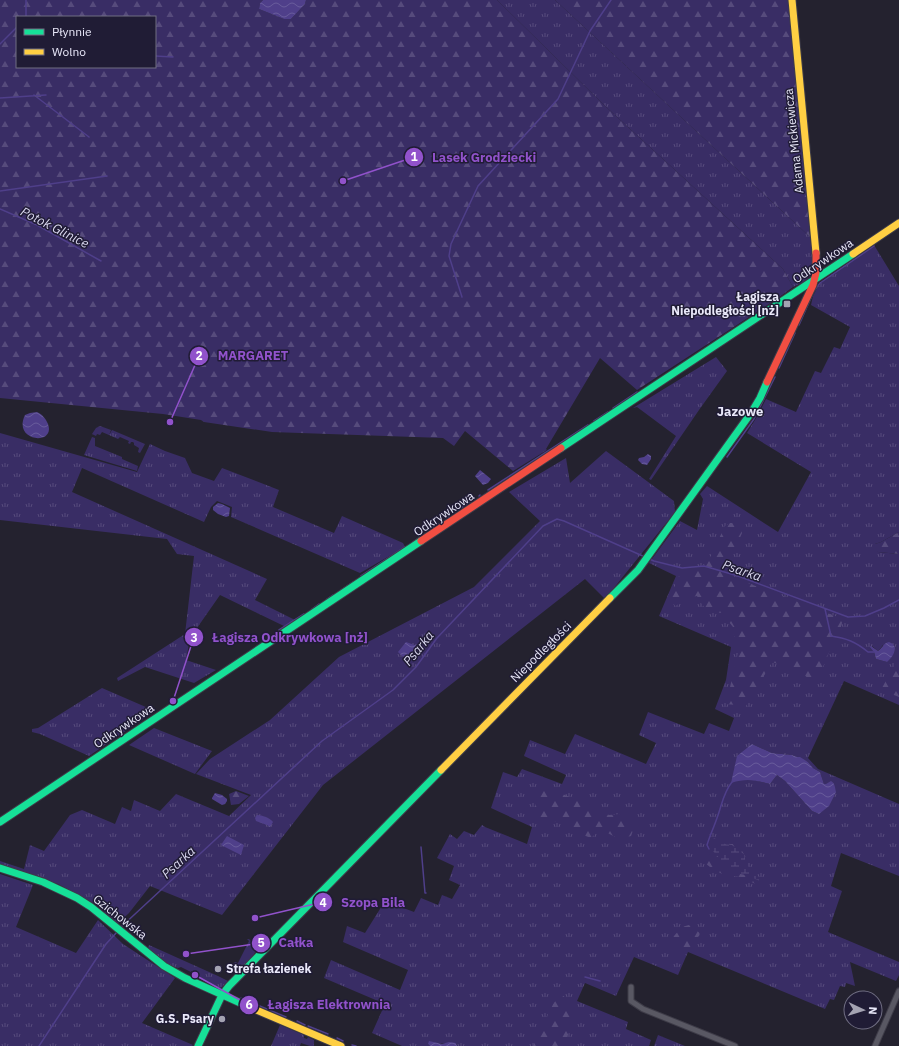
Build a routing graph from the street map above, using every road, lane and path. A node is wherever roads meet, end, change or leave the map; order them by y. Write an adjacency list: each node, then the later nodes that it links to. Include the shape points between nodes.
1 (792, 0): 3 (street, Adama Mickiewicza, via 815,250)
2 (899, 223): 3 (street, Odkrywkowa)
3 (815, 279): 4 (street, Odkrywkowa); 8 (street, Niepodległości, via 751,413 638,570)
4 (0, 822)
5 (0, 868): 8 (street, Gzichowska, via 42,882 82,901 164,966)
6 (631, 987): 11 (street, via 631,1001 643,1009)
7 (899, 991): 12 (street)
8 (222, 995): 9 (street, Niepodległości); 10 (street, Gzichowska)
9 (198, 1046)
10 (341, 1046)
11 (735, 1046)
12 (875, 1046)

